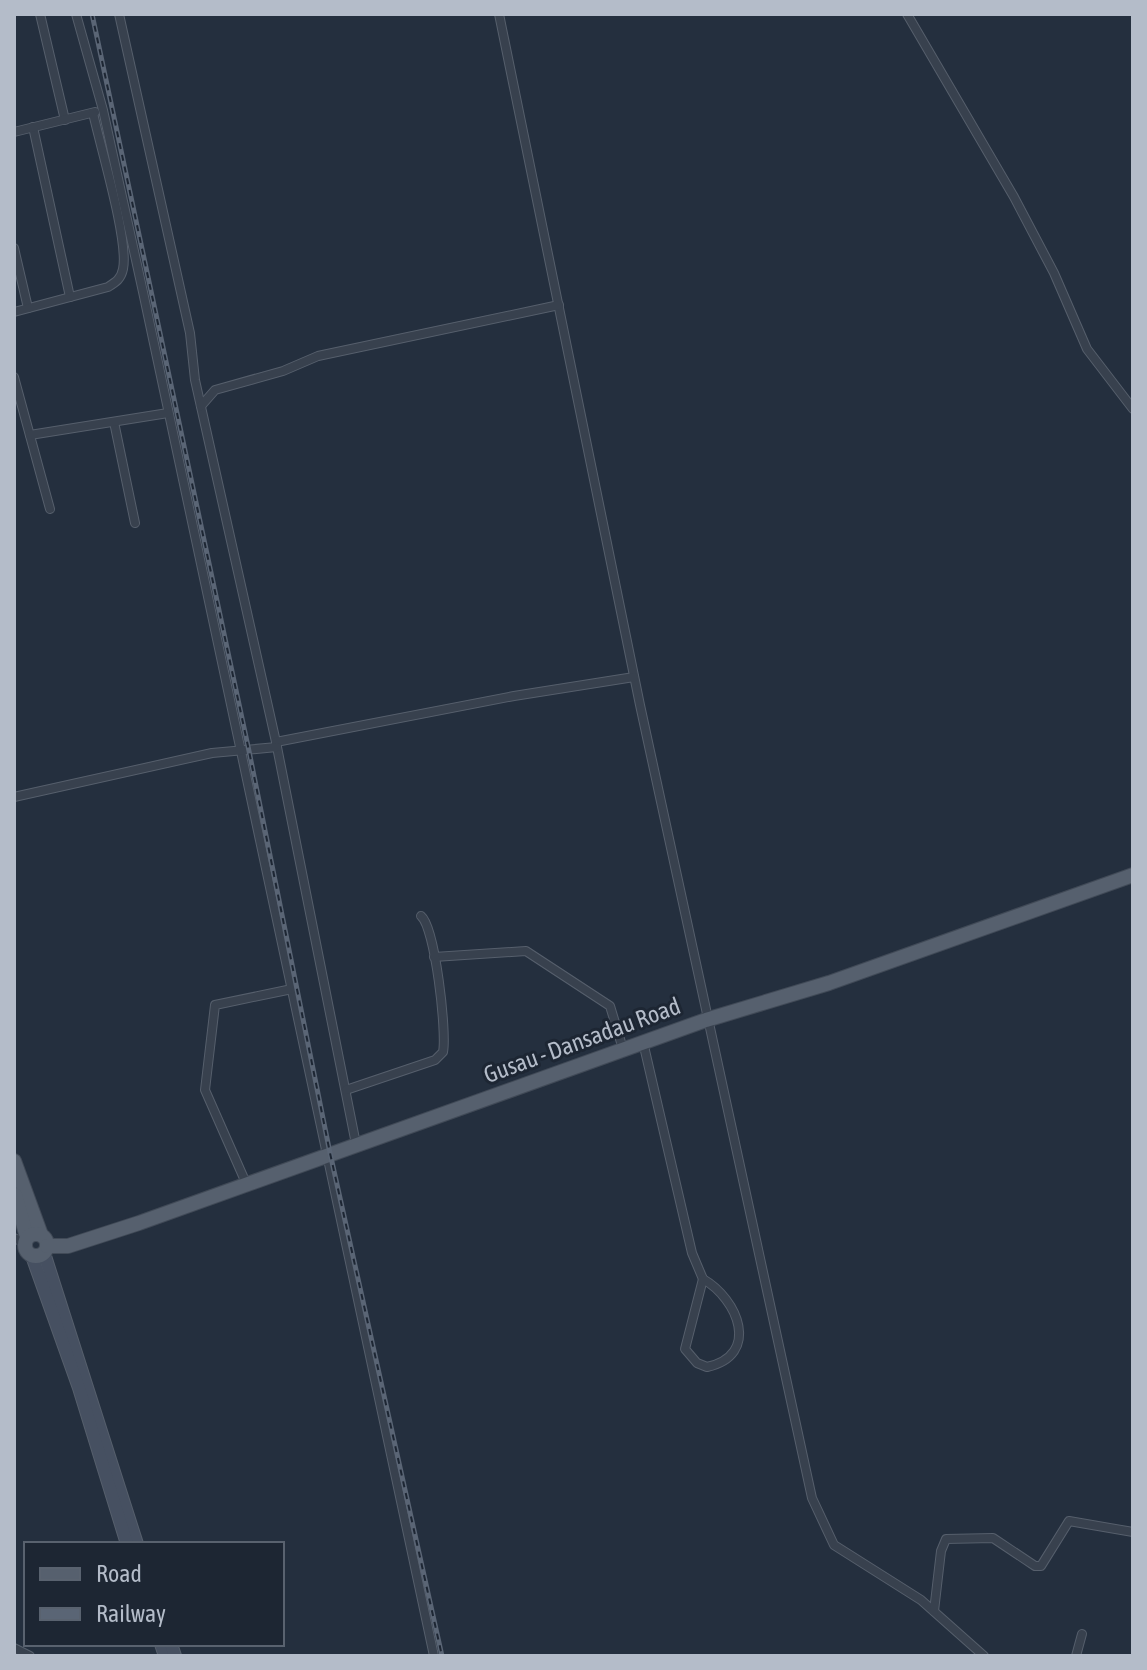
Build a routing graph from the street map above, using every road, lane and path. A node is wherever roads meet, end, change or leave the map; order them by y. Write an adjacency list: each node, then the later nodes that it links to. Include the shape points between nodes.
1 (40, 14): 8 (street)
2 (76, 14): 6 (street)
3 (119, 14): 17 (street, via 190,333)
4 (499, 14): 13 (street)
5 (907, 14): 18 (street, via 1014,197 1087,349)
6 (103, 110): 7 (street); 19 (street)
7 (93, 113): 8 (street); 12 (street, via 124,268 108,287)
8 (65, 120): 9 (street)
9 (33, 127): 10 (street); 12 (street)
10 (14, 132)
11 (14, 248): 14 (street)
12 (70, 297): 14 (street)
13 (559, 305): 17 (street, via 318,356 223,387); 24 (street)
14 (28, 308): 15 (street)
15 (14, 312)
16 (14, 377): 21 (street)
17 (201, 406): 25 (street)
18 (1133, 409)
19 (168, 413): 20 (street); 26 (street)
20 (114, 422): 21 (street); 23 (street)
21 (30, 435): 22 (street)
22 (50, 509)
23 (135, 523)
24 (634, 677): 25 (street); 32 (street)
25 (276, 745): 26 (street); 35 (street)
26 (241, 753): 27 (street, via 212,753); 31 (street)
27 (14, 797)
28 (1133, 875): 32 (main road, Gusau - Dansadau Road, via 976,933)
29 (421, 916): 30 (street, via 429,927)
30 (434, 957): 34 (street, via 526,951 610,1006); 35 (street, via 443,1052 435,1060)
31 (292, 989): 37 (street); 39 (street, via 215,1005 205,1090)
32 (706, 1020): 33 (main road, Gusau - Dansadau Road); 47 (street, via 822,1524 834,1545)
33 (643, 1042): 34 (main road, Gusau - Dansadau Road); 42 (street, via 692,1253)
34 (623, 1049): 36 (main road, Gusau - Dansadau Road)
35 (346, 1090): 36 (street)
36 (356, 1144): 37 (main road, Gusau - Dansadau Road)
37 (326, 1154): 39 (main road, Gusau - Dansadau Road); 51 (street)
38 (14, 1161): 41 (main road)
39 (246, 1183): 41 (main road, Gusau - Dansadau Road, via 68,1246)
40 (14, 1190): 41 (main road)
41 (33, 1244): 43 (main road)
42 (703, 1279): 42 (street, via 719,1288 741,1335 729,1359 707,1367 685,1349)
43 (123, 1517): 45 (main road); 46 (main road)
44 (1133, 1532): 47 (street, via 1069,1521 1041,1566 993,1538 946,1539)
45 (127, 1542)
46 (136, 1542)
47 (934, 1611): 52 (street)
48 (1082, 1634): 53 (street)
49 (14, 1648): 50 (street)
50 (26, 1655)
51 (434, 1656)
52 (984, 1656)
53 (1076, 1656)

